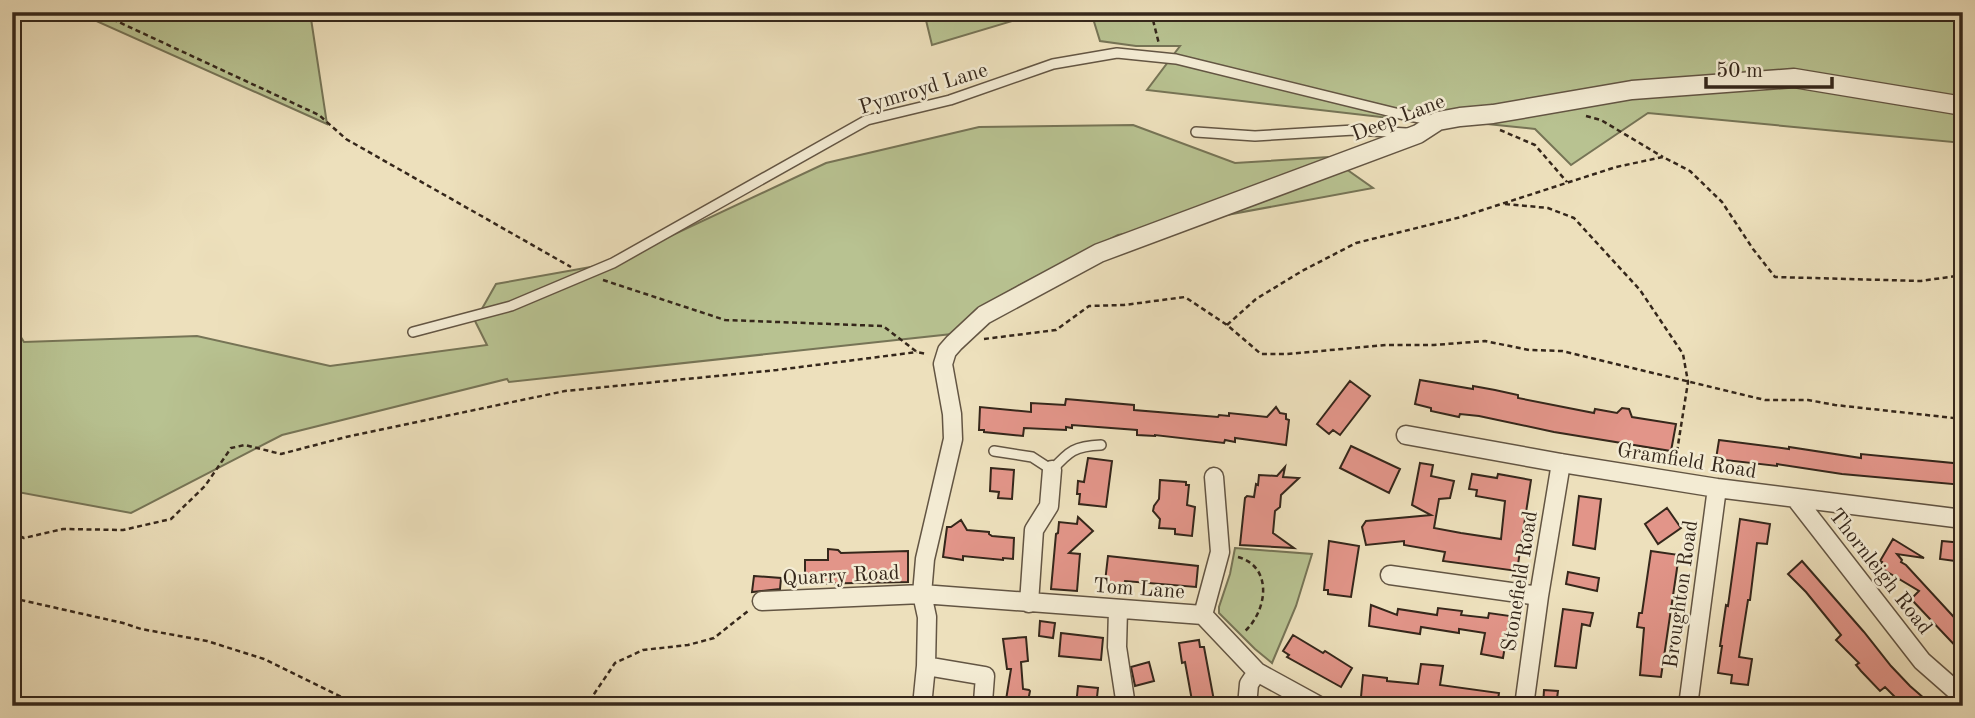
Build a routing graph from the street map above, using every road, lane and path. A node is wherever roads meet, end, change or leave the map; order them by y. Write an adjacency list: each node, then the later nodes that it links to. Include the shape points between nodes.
1 (97, 12): 13 (path, via 319,115 346,139)
2 (1151, 12): 3 (path)
3 (1162, 57): 6 (lane, Pymroyd Lane); 13 (lane, Pymroyd Lane, via 1117,53 1053,64 950,100 867,120)
4 (1565, 101): 5 (street, Deep Lane, via 1632,90 1794,78); 6 (street, Deep Lane); 10 (path, via 1572,112 1601,120)
5 (1963, 106)
6 (1438, 121): 9 (street, Deep Lane)
7 (1494, 128): 11 (path, via 1535,145)
8 (1196, 132): 9 (lane)
9 (1418, 134): 18 (street, Deep Lane, via 1099,253 984,315)
10 (1663, 157): 11 (path); 14 (path, via 1690,171 1722,202 1775,276 1922,281)
11 (1567, 182): 12 (path)
12 (1502, 203): 15 (path, via 1356,243 1256,299); 19 (path, via 1548,208 1574,218 1640,290 1683,354)
13 (585, 275): 16 (lane, Pymroyd Lane, via 511,306); 17 (path, via 725,320 883,326)
14 (1963, 275)
15 (1227, 325): 18 (path, via 1185,297 1089,306 1056,330); 19 (path, via 1261,354 1485,341 1562,351)
16 (413, 332)
17 (917, 352): 18 (path); 31 (path, via 565,391 281,454 245,445 232,448 205,486 171,519 124,530 63,529 24,538)
18 (948, 354): 34 (street, via 953,439 925,559)
19 (1688, 382): 20 (path, via 1765,400 1808,400); 27 (path)
20 (1963, 419)
21 (1406, 435): 24 (street, Gramfield Road)
22 (1101, 446): 25 (lane, via 1082,446)
23 (994, 451): 25 (lane, via 1031,457)
24 (1561, 463): 27 (street, Gramfield Road); 35 (street, Stonefield Road)
25 (1052, 470): 38 (street, via 1049,506 1034,530)
26 (1214, 477): 32 (street)
27 (1673, 481): 28 (street, Gramfield Road)
28 (1717, 488): 29 (street, Gramfield Road); 53 (street, Broughton Road)
29 (1796, 499): 30 (street, Gramfield Road); 44 (street, Thornleigh Road, via 1922,661)
30 (1963, 519)
31 (12, 533)
32 (1220, 552): 40 (street); 41 (path, via 1245,559 1258,571 1264,587 1254,623)
33 (1390, 575): 35 (street)
34 (922, 594): 37 (street, Quarry Road); 38 (street, Tom Lane); 42 (street, via 927,617)
35 (1539, 596): 52 (street, Stonefield Road)
36 (12, 598): 46 (path, via 207,641 264,659)
37 (762, 601): 47 (path, via 714,638 643,650 615,663)
38 (1029, 603): 39 (street, Tom Lane)
39 (1118, 609): 40 (street, Tom Lane); 49 (street)
40 (1203, 615): 41 (street, Tom Lane)
41 (1230, 644): 43 (street, Tom Lane)
42 (926, 666): 45 (street, via 985,676); 48 (street)
43 (1257, 672): 50 (street, via 1249,684); 51 (street, Tom Lane)
44 (1963, 697)
45 (983, 702)
46 (360, 706)
47 (582, 706)
48 (922, 706)
49 (1126, 706)
50 (1247, 706)
51 (1320, 706)
52 (1524, 706)
53 (1688, 706)

